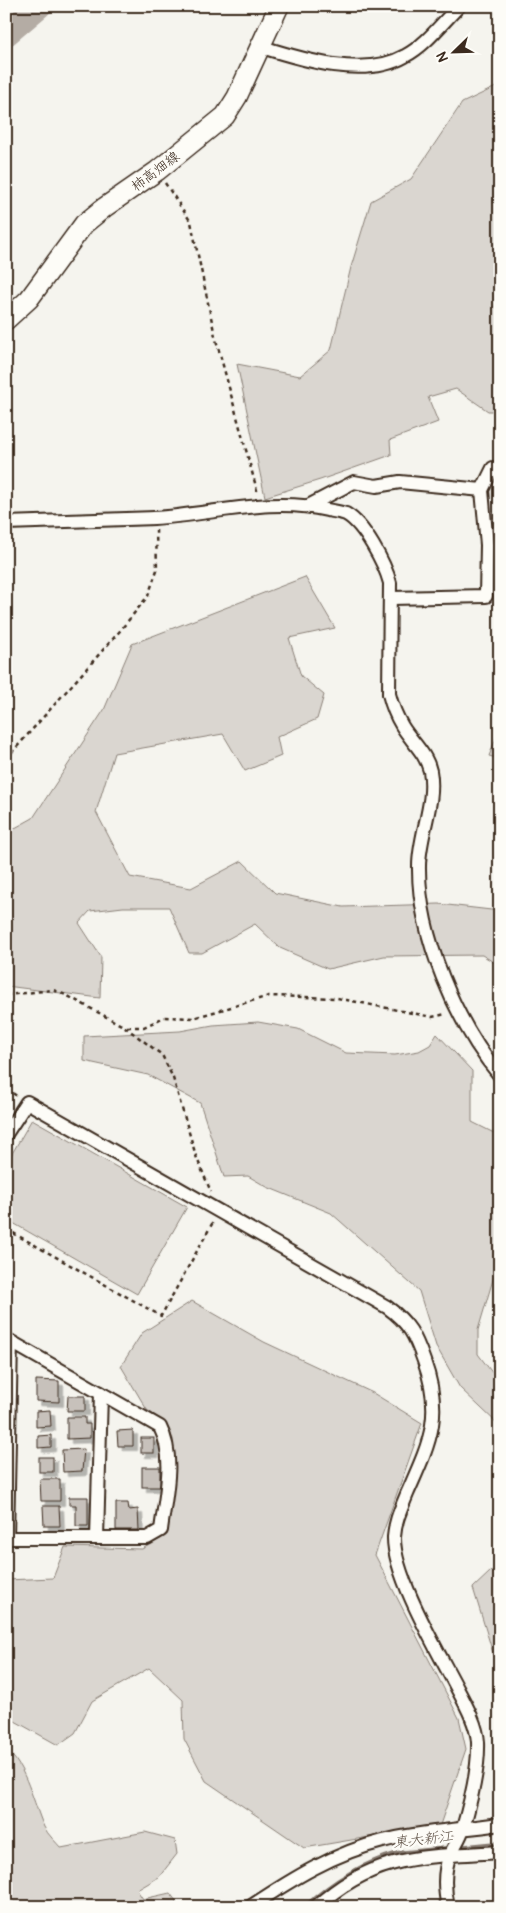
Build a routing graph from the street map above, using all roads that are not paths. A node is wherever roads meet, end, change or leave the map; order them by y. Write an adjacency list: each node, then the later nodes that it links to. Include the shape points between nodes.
1 (279, 6): 3 (main road, 柿高畑線)
2 (459, 6): 3 (street, via 406,56 384,65 362,67 301,59)
3 (262, 47): 4 (main road, 柿高畑線, via 225,116 84,224 29,299)
4 (6, 320)
5 (493, 468): 6 (street)
6 (482, 490): 7 (street, via 400,482 376,486 354,482); 9 (street, via 487,545 486,596)
7 (310, 505): 8 (street, via 261,505 156,518); 9 (street, via 346,514 358,527 386,568)
8 (6, 523)
9 (391, 598): 10 (street, via 389,694 393,710 424,755 430,771 419,864 426,928 458,1011 473,1040)
10 (500, 1076)
11 (6, 1134): 18 (street, via 27,1102 386,1307 409,1325 433,1389 434,1424 397,1516 395,1552 406,1585 463,1699 478,1740)
12 (9, 1341): 13 (street); 14 (street)
13 (101, 1393): 16 (street); 16 (street, via 160,1427 166,1438 169,1470 161,1530 147,1538)
14 (8, 1431): 15 (street)
15 (7, 1538): 16 (street)
16 (98, 1538)
17 (500, 1824): 18 (street)
18 (463, 1830): 20 (street); 21 (street, via 407,1836 360,1848 314,1866)
19 (500, 1852): 20 (street)
20 (450, 1856): 22 (street, via 424,1856 381,1866 345,1883); 23 (street, via 444,1890)
21 (250, 1907)
22 (316, 1907)
23 (448, 1907)

